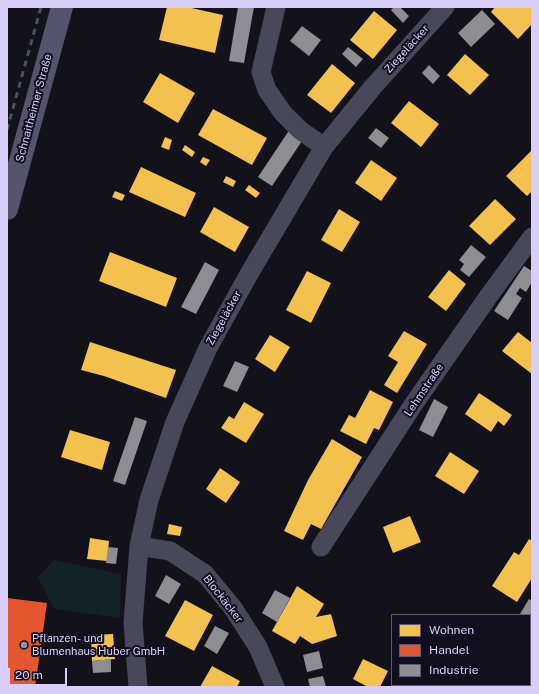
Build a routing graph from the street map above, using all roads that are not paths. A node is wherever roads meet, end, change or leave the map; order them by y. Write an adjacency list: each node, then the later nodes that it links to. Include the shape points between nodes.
1 (62, 7): 5 (street, Schnaitheimer Straße)
2 (276, 7): 4 (street, via 261,72 267,90 300,130)
3 (445, 7): 4 (street, Ziegeläcker, via 372,88)
4 (324, 147): 7 (street, Ziegeläcker, via 211,341 175,422 149,500)
5 (7, 209)
6 (532, 237): 8 (street, Lehmstraße, via 413,405)
7 (139, 546): 9 (street, via 134,622); 10 (street, Blockäcker, via 170,550 205,574 233,608 258,647)
8 (321, 547)
9 (138, 687)
10 (275, 687)

